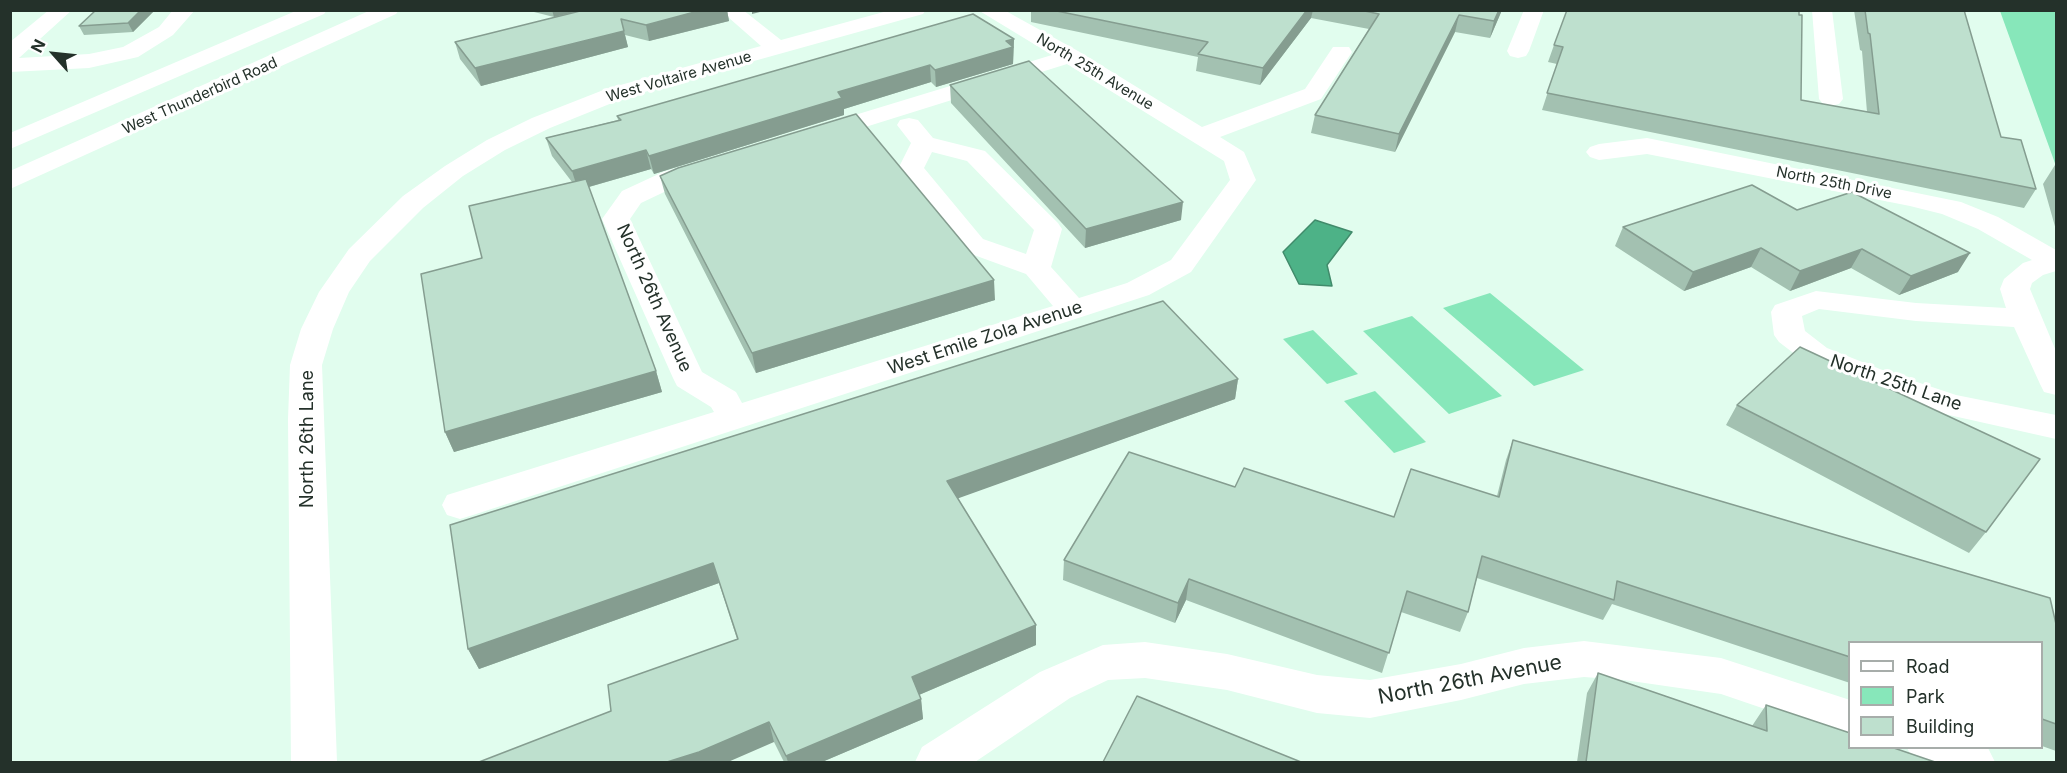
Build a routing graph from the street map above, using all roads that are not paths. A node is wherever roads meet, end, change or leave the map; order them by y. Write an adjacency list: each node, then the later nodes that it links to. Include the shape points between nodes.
1 (62, 10): 14 (street)
2 (166, 10): 14 (street, via 130,42 100,50)
3 (185, 10): 16 (street, via 166,31 130,52 89,61)
4 (316, 10): 21 (street, West Thunderbird Road)
5 (389, 10): 26 (street, West Thunderbird Road)
6 (730, 10): 11 (street)
7 (916, 10): 11 (street, West Voltaire Avenue)
8 (988, 10): 15 (street, North 25th Avenue)
9 (1534, 10): 12 (street)
10 (1822, 10): 17 (street)
11 (779, 49): 25 (street, West Voltaire Avenue, via 581,106 496,145)
12 (1518, 51)
13 (1341, 52): 19 (street, via 1313,94)
14 (10, 54)
15 (1070, 56): 18 (street); 19 (street, North 25th Avenue)
16 (10, 65)
17 (1831, 99)
18 (896, 110): 20 (street); 22 (street)
19 (1200, 136): 29 (street, West Emile Zola Avenue, via 1235,157 1243,180 1181,266 1138,289)
20 (795, 141)
21 (10, 142)
22 (924, 143): 28 (street, via 911,169 974,244); 28 (street, via 976,156 1048,229)
23 (1599, 152): 27 (street, North 25th Drive, via 1647,146 1910,198 1988,223)
24 (728, 161): 32 (street, North 26th Avenue, via 672,178 631,197 616,219 689,378 724,400)
25 (454, 171): 37 (street, North 26th Lane, via 412,202 359,255 334,292 306,365)
26 (10, 181)
27 (2055, 262): 30 (street, via 2033,269 2019,279 2015,290)
28 (1036, 268): 29 (street)
29 (1073, 310): 32 (street, West Emile Zola Avenue)
30 (2025, 318): 31 (street); 33 (street, North 25th Lane, via 1916,312 1816,300 1786,312 1790,335 1816,355 1878,381 1952,405)
31 (2056, 384)
32 (734, 418): 34 (street, West Emile Zola Avenue)
33 (2056, 427)
34 (460, 505)
35 (1848, 718): 38 (street, North 26th Avenue, via 1721,676 1584,659 1524,666 1370,699 1317,694 1227,672 1145,660 1102,663 1055,685)
36 (1936, 749): 39 (street)
37 (314, 762)
38 (938, 762)
39 (1972, 762)

